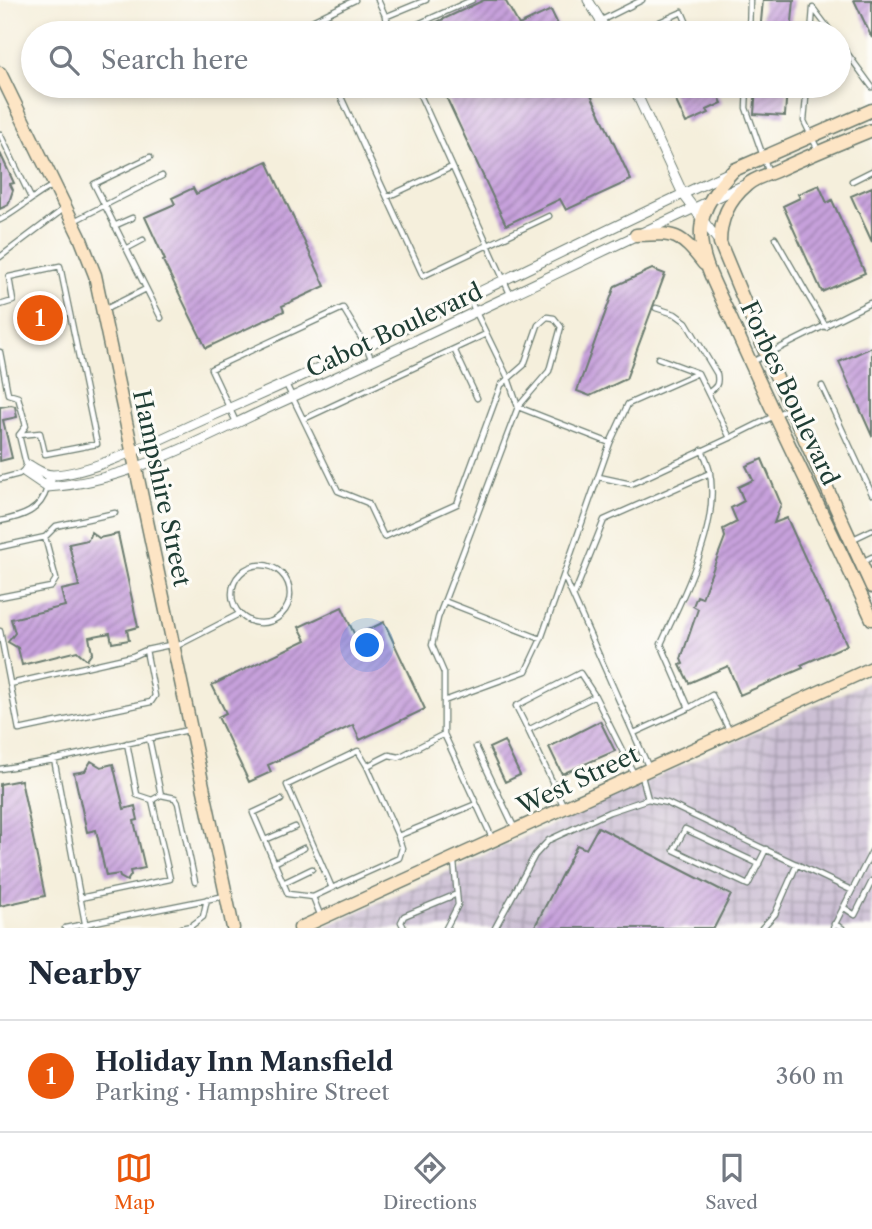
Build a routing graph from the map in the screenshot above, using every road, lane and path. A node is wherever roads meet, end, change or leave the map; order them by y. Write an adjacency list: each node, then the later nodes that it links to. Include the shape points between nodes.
1 (355, 0): 10 (lane)
2 (377, 0): 8 (lane)
3 (426, 0): 8 (lane)
4 (472, 0): 12 (lane)
5 (588, 0): 9 (street)
6 (640, 0): 9 (lane)
7 (750, 0): 15 (lane)
8 (385, 17): 11 (lane)
9 (601, 20)
10 (312, 21)
11 (387, 21)
12 (425, 21)
13 (663, 21): 14 (lane, via 682,12)
14 (686, 21)
15 (749, 21)
16 (812, 21): 17 (lane, via 813,8)
17 (823, 21)
18 (851, 59): 20 (lane)
19 (1, 76): 40 (street, Hampshire Street)
20 (872, 88)
21 (342, 98): 42 (lane)
22 (421, 98): 33 (lane)
23 (638, 98): 41 (street)
24 (746, 98): 32 (lane)
25 (806, 98): 29 (lane, via 804,121)
26 (872, 110): 29 (street, Forbes Boulevard)
27 (872, 130): 30 (street)
28 (0, 134): 43 (lane)
29 (811, 137): 30 (lane); 32 (street, Forbes Boulevard)
30 (818, 151): 36 (street)
31 (150, 157): 45 (lane, via 94,184)
32 (762, 157): 34 (street, Forbes Boulevard); 36 (lane)
33 (452, 167): 42 (lane); 58 (lane)
34 (734, 170): 41 (street, Cabot Boulevard); 44 (street, Forbes Boulevard)
35 (872, 171): 38 (lane)
36 (769, 174): 39 (street)
37 (162, 176): 45 (lane)
38 (852, 181)
39 (748, 183): 44 (street, Cabot Boulevard); 57 (street, via 725,214)
40 (55, 185): 43 (lane); 46 (street, Hampshire Street)
41 (682, 194): 47 (street); 62 (street, Cabot Boulevard)
42 (387, 197): 58 (lane, via 423,276)
43 (31, 198): 50 (lane)
44 (710, 201): 47 (street, Cabot Boulevard); 51 (street, Forbes Boulevard)
45 (105, 204): 52 (lane); 53 (lane)
46 (66, 208): 52 (street, Hampshire Street); 60 (lane)
47 (693, 208): 51 (street); 54 (street, Cabot Boulevard)
48 (549, 216): 58 (lane)
49 (132, 218): 53 (lane)
50 (0, 220)
51 (702, 220): 57 (street, Forbes Boulevard); 61 (street, Forbes Boulevard, via 702,249)
52 (73, 222): 69 (street, Hampshire Street, via 95,275)
53 (114, 226): 59 (lane)
54 (636, 235): 61 (street, via 663,234 683,240); 65 (street, Cabot Boulevard)
55 (775, 238): 72 (lane)
56 (143, 240): 59 (lane)
57 (720, 243): 77 (street, Forbes Boulevard)
58 (487, 246): 62 (lane)
59 (126, 249): 63 (lane)
60 (0, 257)
61 (711, 273): 80 (street, Forbes Boulevard)
62 (503, 279): 64 (street, Cabot Boulevard); 65 (lane)
63 (146, 289): 69 (lane); 71 (lane)
64 (468, 296): 70 (lane); 74 (street, Cabot Boulevard)
65 (512, 297): 70 (street, Cabot Boulevard)
66 (870, 303): 72 (lane)
67 (0, 305): 94 (lane, via 13,301 9,277 61,266 97,444 46,454 40,433)
68 (656, 308): 85 (lane, via 686,322 716,374 716,387)
69 (103, 310): 97 (street, Hampshire Street)
70 (476, 313): 73 (lane); 79 (street, Cabot Boulevard)
71 (160, 318)
72 (826, 327): 77 (lane)
73 (486, 334): 75 (lane); 82 (lane)
74 (366, 346): 79 (lane); 83 (street, Cabot Boulevard); 89 (lane, via 343,308 211,369)
75 (454, 349): 87 (lane); 92 (lane)
76 (0, 352): 94 (lane, via 8,394 18,397 24,417 26,426)
77 (766, 354): 80 (lane); 90 (street, Forbes Boulevard)
78 (658, 358): 81 (lane)
79 (372, 362): 86 (street, Cabot Boulevard)
80 (751, 363): 91 (street, Forbes Boulevard)
81 (698, 373): 85 (lane); 96 (lane, via 628,404)
82 (508, 378): 88 (lane); 88 (lane, via 524,365 540,321 547,317 558,320 561,331 550,371); 92 (lane, via 501,385 457,504 384,537 368,503 338,491)
83 (285, 383): 86 (lane); 89 (street, Cabot Boulevard)
84 (822, 386): 106 (lane)
85 (708, 393): 95 (lane)
86 (293, 397): 92 (lane); 93 (street, Cabot Boulevard)
87 (477, 398)
88 (518, 407): 96 (lane); 118 (lane)
89 (229, 408): 93 (lane); 97 (street, Cabot Boulevard)
90 (791, 408): 91 (lane); 111 (street, Forbes Boulevard)
91 (776, 414): 95 (lane); 113 (street, Forbes Boulevard)
92 (304, 418)
93 (236, 422): 100 (street, Cabot Boulevard)
94 (19, 435): 99 (lane)
95 (730, 438): 98 (lane)
96 (610, 443): 103 (lane)
97 (132, 450): 100 (street, Hampshire Street); 102 (street, Cabot Boulevard, via 93,466)
98 (702, 450): 101 (lane); 103 (lane, via 631,485)
99 (27, 468): 102 (street, Cabot Boulevard); 104 (lane); 105 (street, via 25,472)
100 (136, 468): 105 (street, Cabot Boulevard); 123 (street, Hampshire Street)
101 (709, 473): 116 (lane, via 604,520); 129 (lane, via 713,494 708,528 662,644)
102 (52, 475): 105 (street)
103 (599, 477): 114 (lane)
104 (0, 479)
105 (47, 487): 108 (lane, via 38,506)
106 (872, 494)
107 (115, 513): 110 (lane, via 56,526)
108 (0, 521)
109 (872, 530): 111 (lane)
110 (45, 537): 112 (lane); 117 (lane, via 55,579 51,587)
111 (851, 540): 113 (street, Forbes Boulevard)
112 (0, 547)
113 (859, 559): 115 (street, Forbes Boulevard); 120 (street, Forbes Boulevard)
114 (563, 575): 116 (lane); 122 (lane)
115 (872, 586)
116 (573, 596): 132 (lane)
117 (0, 597)
118 (444, 601): 122 (lane); 128 (lane, via 432,645 443,673)
119 (239, 614): 119 (lane, via 251,622 266,623 285,611 290,590 280,571 259,564 240,573 232,594); 123 (lane)
120 (872, 619)
121 (0, 631): 126 (lane)
122 (541, 639): 128 (lane, via 526,671)
123 (174, 646): 124 (lane); 130 (street, Hampshire Street)
124 (146, 650): 126 (lane); 126 (lane, via 155,696 151,702 19,730)
125 (872, 668): 133 (street, West Street)
126 (9, 684)
127 (595, 696): 131 (lane); 131 (lane, via 580,673 516,706); 141 (lane)
128 (444, 701): 134 (lane)
129 (689, 708): 132 (lane); 133 (lane, via 712,695)
130 (191, 729): 135 (lane); 167 (street, Hampshire Street)
131 (528, 730): 147 (lane)
132 (634, 733): 141 (lane)
133 (731, 733): 141 (street, West Street)
134 (444, 734): 139 (lane, via 399,757 389,755); 146 (lane)
135 (149, 738): 136 (lane); 142 (lane)
136 (127, 743): 138 (lane); 144 (lane, via 137,795)
137 (476, 747): 149 (lane)
138 (54, 759): 140 (lane); 169 (lane)
139 (367, 766): 150 (lane); 164 (lane, via 358,751 287,785)
140 (0, 768)
141 (642, 774): 143 (lane); 147 (street, West Street)
142 (161, 795): 144 (lane); 162 (lane, via 178,803)
143 (648, 799): 154 (lane, via 667,803); 181 (lane, via 549,840 535,855)
144 (152, 800): 169 (lane, via 170,879)
145 (281, 800): 151 (lane, via 253,813)
146 (477, 804): 150 (lane); 152 (lane)
147 (564, 809): 149 (street, West Street)
148 (295, 827): 151 (lane)
149 (516, 831): 152 (street, West Street)
150 (398, 836): 164 (lane, via 399,858)
151 (265, 840): 157 (lane)
152 (494, 841): 156 (street, West Street)
153 (304, 848): 157 (lane)
154 (766, 849): 158 (lane); 159 (lane)
155 (872, 850): 165 (lane)
156 (453, 859): 166 (lane); 172 (street, West Street)
157 (274, 863): 163 (lane)
158 (758, 864): 158 (lane, via 748,885 674,849 685,829)
159 (797, 864): 165 (lane); 182 (lane, via 775,914)
160 (312, 869): 163 (lane)
161 (872, 881): 171 (lane, via 855,915)
162 (195, 882)
163 (283, 883): 168 (lane, via 288,894)
164 (332, 888): 168 (lane)
165 (851, 890): 171 (lane)
166 (457, 894): 179 (lane, via 404,916); 180 (lane, via 458,905)
167 (226, 895): 170 (lane); 177 (street, Hampshire Street)
168 (313, 897): 172 (lane)
169 (80, 898): 173 (lane)
170 (207, 899): 173 (lane); 176 (lane, via 203,917)
171 (842, 907): 174 (lane)
172 (322, 918): 178 (street, West Street)
173 (86, 926): 175 (lane)
174 (834, 926): 183 (lane)
175 (65, 928)
176 (181, 928)
177 (233, 928)
178 (300, 928)
179 (404, 928)
180 (446, 928)
181 (495, 928)
182 (762, 928)
183 (842, 928)

